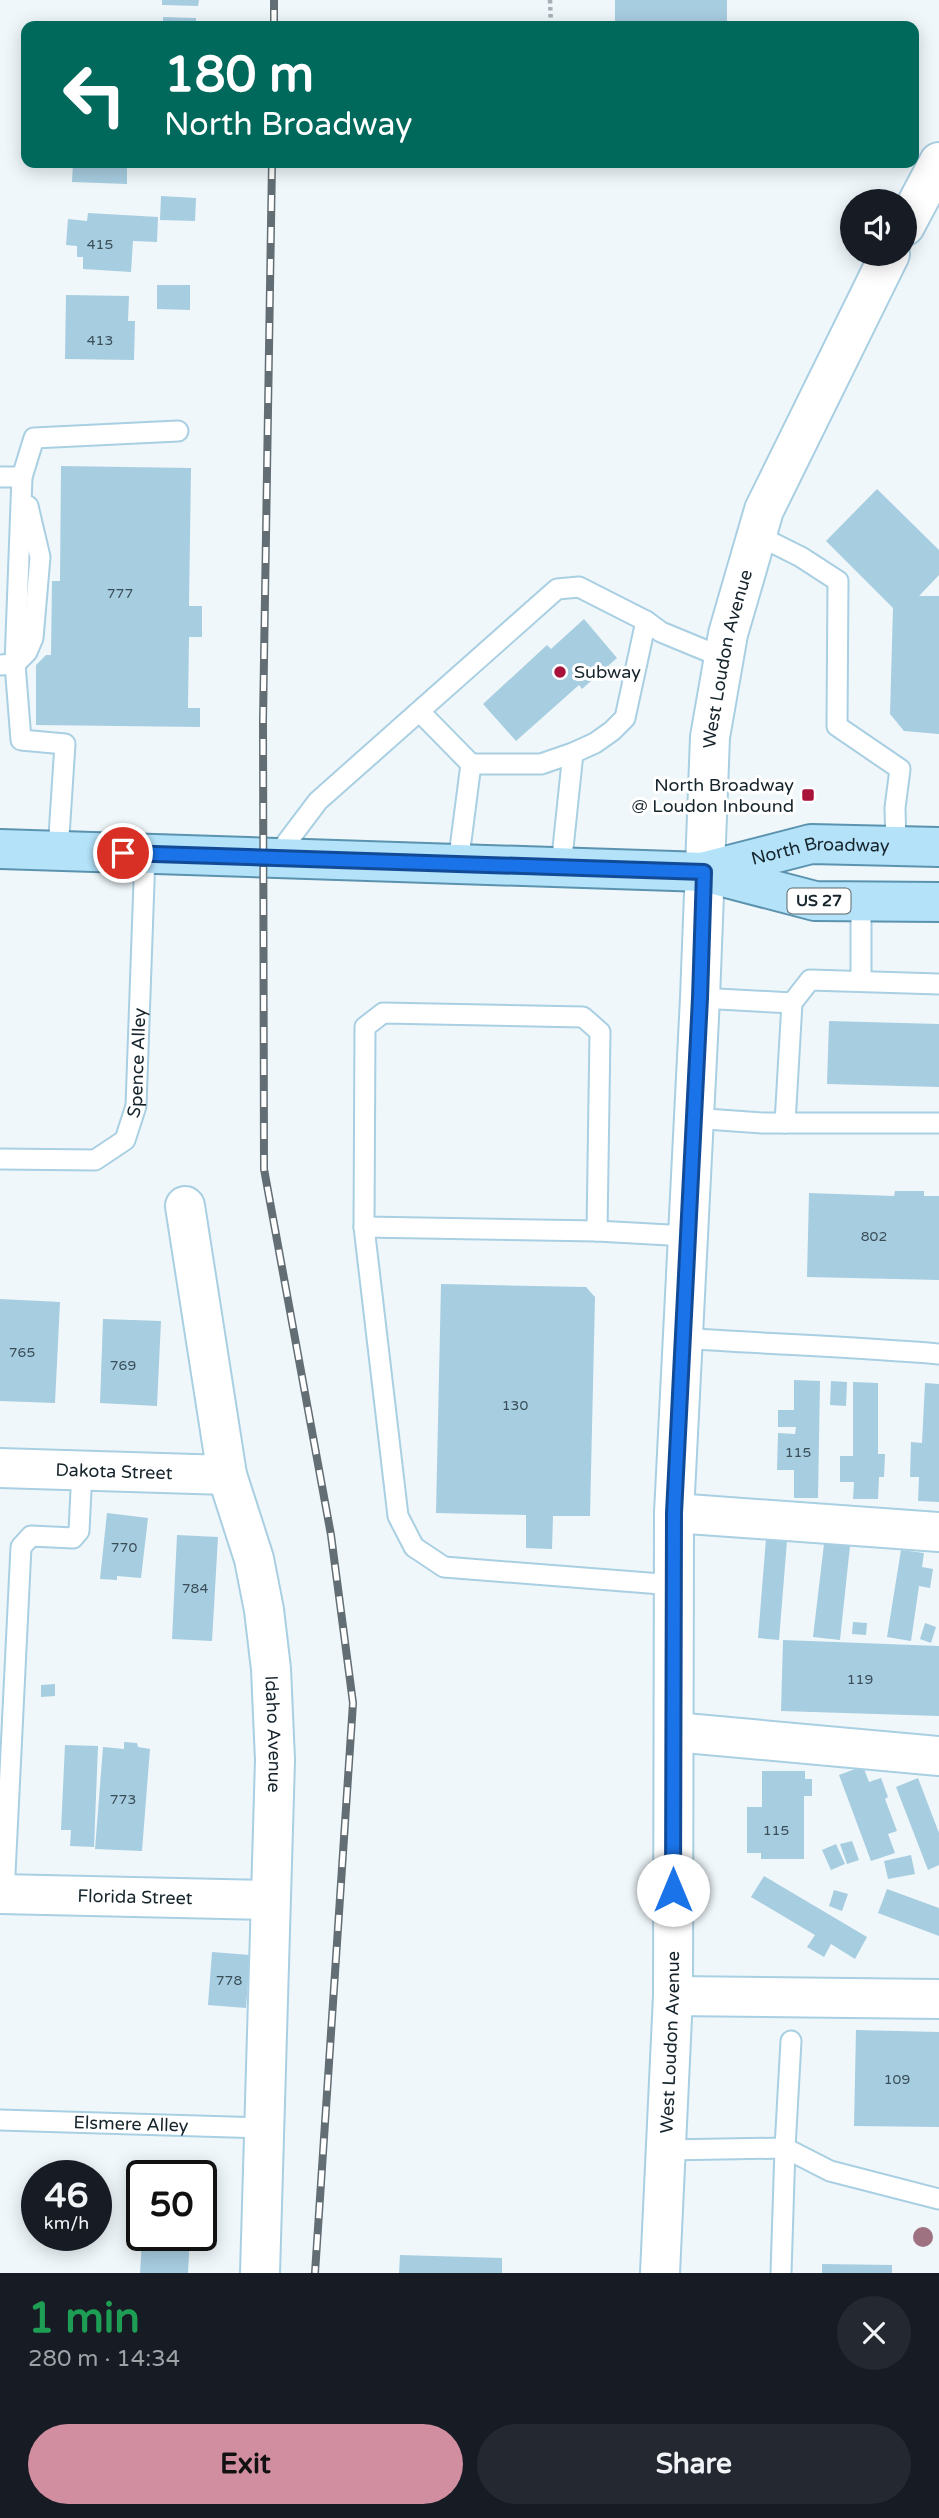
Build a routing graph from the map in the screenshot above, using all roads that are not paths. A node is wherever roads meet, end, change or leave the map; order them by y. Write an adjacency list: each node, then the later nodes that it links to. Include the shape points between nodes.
1 (939, 162): 2 (street)
2 (917, 203)
3 (884, 266): 7 (street, West Loudon Avenue, via 802,429)
4 (178, 431): 6 (lane, via 34,438)
5 (0, 477): 6 (lane)
6 (22, 477): 10 (lane)
7 (757, 535): 9 (street, West Loudon Avenue); 14 (lane, via 838,581 837,726 900,769)
8 (646, 621): 9 (lane, via 661,632); 11 (lane, via 579,587 557,589); 12 (lane, via 625,718)
9 (724, 658): 22 (street, West Loudon Avenue, via 710,737)
10 (7, 664): 17 (lane, via 21,740 65,744)
11 (419, 712): 13 (lane); 19 (lane, via 318,801)
12 (573, 754): 13 (lane, via 541,764); 21 (lane)
13 (471, 764): 20 (lane)
14 (896, 846): 15 (main road, North Broadway / US 27); 22 (main road, North Broadway / US 27, via 811,844)
15 (939, 847)
16 (0, 849): 17 (main road, North Broadway / US 27)
17 (58, 851): 18 (main road, North Broadway / US 27)
18 (145, 854): 19 (main road, North Broadway / US 27); 32 (lane, Spence Alley, via 136,1106 125,1140 95,1160)
19 (275, 858): 20 (main road, North Broadway / US 27)
20 (458, 864): 21 (main road, North Broadway / US 27)
21 (561, 867): 22 (main road, North Broadway / US 27)
22 (704, 872): 23 (main road, North Broadway / US 27, via 815,901); 27 (street, West Loudon Avenue)
23 (861, 902): 24 (main road, North Broadway / US 27); 25 (lane)
24 (939, 902)
25 (861, 981): 26 (lane); 28 (lane, via 810,979)
26 (939, 984)
27 (700, 998): 28 (lane); 29 (street, West Loudon Avenue)
28 (792, 1003): 30 (lane)
29 (692, 1118): 30 (lane); 36 (street, West Loudon Avenue)
30 (785, 1123): 31 (lane)
31 (939, 1123)
32 (0, 1159)
33 (185, 1206): 41 (street, Idaho Avenue)
34 (364, 1227): 35 (lane); 35 (lane, via 365,1027 383,1013 583,1017 600,1032); 44 (lane, via 398,1517 414,1547 444,1567)
35 (597, 1231): 36 (lane)
36 (687, 1236): 37 (street, West Loudon Avenue)
37 (682, 1338): 38 (lane); 42 (street, West Loudon Avenue)
38 (939, 1354)
39 (0, 1468): 40 (street, Dakota Street)
40 (82, 1470): 41 (street, Dakota Street); 47 (lane, via 79,1531 73,1538 31,1535 21,1548)
41 (227, 1475): 48 (street, Idaho Avenue, via 254,1559 271,1669 275,1760)
42 (674, 1513): 43 (street); 44 (street, West Loudon Avenue)
43 (939, 1532)
44 (674, 1585): 45 (street, West Loudon Avenue)
45 (674, 1732): 46 (street); 49 (street, West Loudon Avenue)
46 (939, 1756)
47 (2, 1894): 48 (street, Florida Street)
48 (270, 1900): 53 (street, Idaho Avenue)
49 (673, 1996): 50 (street); 55 (street, West Loudon Avenue)
50 (939, 1999)
51 (791, 2041): 54 (lane)
52 (0, 2120): 53 (lane, Elsmere Alley)
53 (264, 2128): 57 (street, Idaho Avenue)
54 (785, 2148): 55 (lane); 56 (lane, via 830,2171); 59 (lane)
55 (666, 2150): 58 (street, West Loudon Avenue)
56 (939, 2199)
57 (260, 2273)
58 (660, 2273)
59 (781, 2273)

